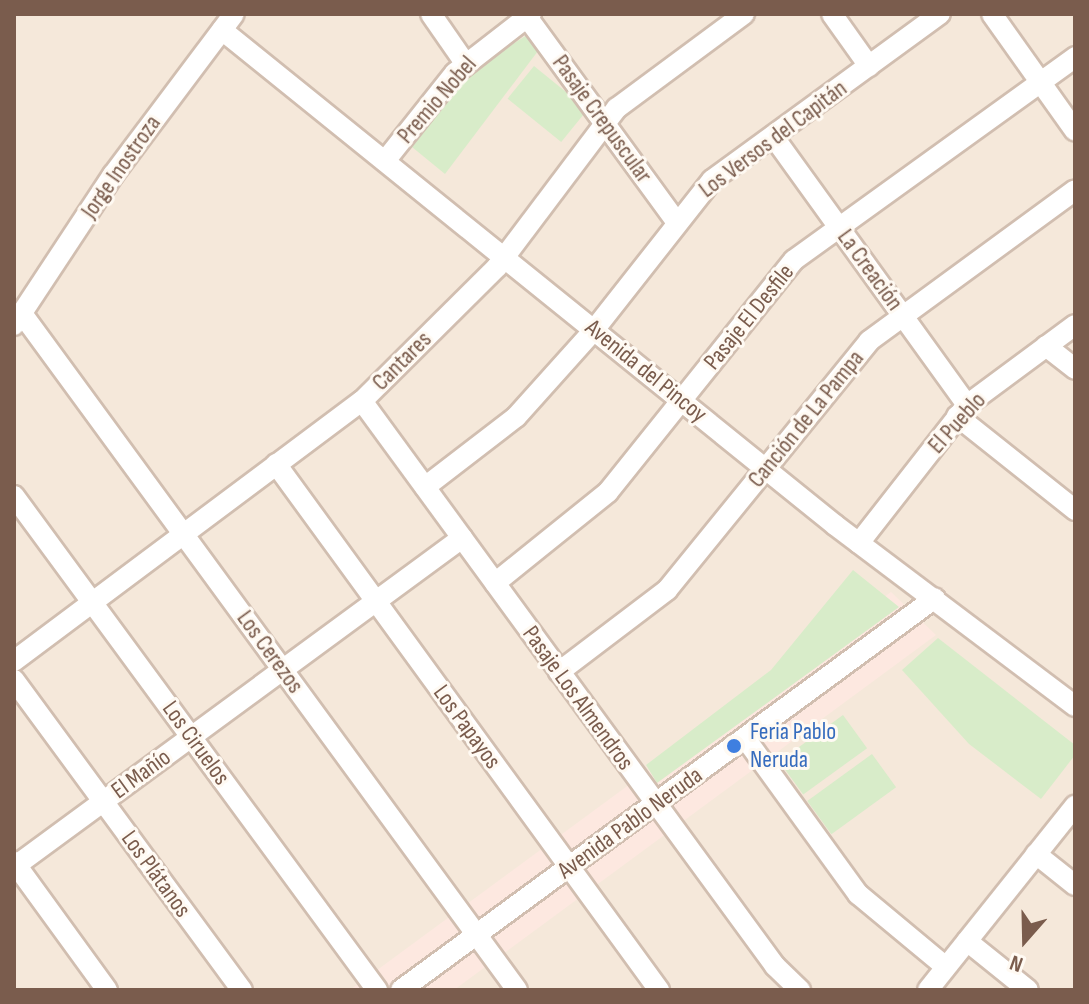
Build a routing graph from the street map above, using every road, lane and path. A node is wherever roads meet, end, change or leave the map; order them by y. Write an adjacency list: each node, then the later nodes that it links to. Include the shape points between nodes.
1 (431, 14): 9 (street)
2 (744, 14): 12 (street, Cantares, via 617,108)
3 (832, 14): 10 (street)
4 (940, 14): 10 (street, Los Versos del Capitán)
5 (992, 14): 11 (street)
6 (529, 15): 9 (street, Premio Nobel); 12 (street, Pasaje Crepuscular)
7 (228, 22): 15 (street, Avenida del Pincoy); 21 (street, Jorge Inostroza, via 106,185)
8 (1075, 57): 11 (street, Pasaje El Desfile)
9 (465, 63): 15 (street, Premio Nobel)
10 (869, 66): 14 (street, Los Versos del Capitán)
11 (1040, 82): 13 (street); 18 (street, Pasaje El Desfile)
12 (605, 124): 17 (street, Pasaje Crepuscular); 19 (street, Cantares)
13 (1075, 131)
14 (773, 136): 17 (street, Los Versos del Capitán, via 712,180); 18 (street, La Creación)
15 (385, 161): 19 (street, Avenida del Pincoy)
16 (1075, 190): 20 (street, Canción de La Pampa)
17 (676, 221): 23 (street, Los Versos del Capitán)
18 (839, 228): 20 (street, La Creación); 26 (street, Pasaje El Desfile, via 794,260)
19 (504, 257): 23 (street, Avenida del Pincoy); 27 (street, Cantares)
20 (902, 315): 28 (street, La Creación); 30 (street, Canción de La Pampa, via 861,349)
21 (19, 320): 34 (street, Los Cerezos)
22 (1075, 325): 24 (street, El Pueblo)
23 (594, 330): 26 (street, Avenida del Pincoy); 31 (street, Los Versos del Capitán, via 508,426)
24 (1046, 346): 25 (street); 28 (street, El Pueblo)
25 (1075, 369)
26 (682, 400): 30 (street, Avenida del Pincoy); 37 (street, Pasaje El Desfile, via 594,507)
27 (362, 401): 29 (street, Cantares); 31 (street, Pasaje Los Almendros)
28 (962, 410): 33 (street, La Creación); 36 (street, El Pueblo)
29 (276, 464): 34 (street, Cantares); 40 (street, Los Papayos)
30 (766, 468): 36 (street, Avenida del Pincoy); 43 (street, Canción de La Pampa, via 667,590)
31 (425, 487): 35 (street, Pasaje Los Almendros)
32 (14, 496): 39 (street, Los Ciruelos)
33 (1075, 510)
34 (183, 533): 39 (street, Cantares); 42 (street, Los Cerezos)
35 (462, 538): 37 (street, Pasaje Los Almendros); 40 (street, El Mañío)
36 (859, 543): 38 (street, Avenida del Pincoy)
37 (495, 583): 43 (street, Pasaje Los Almendros)
38 (935, 598): 45 (street, Avenida del Pincoy); 47 (street, Avenida Pablo Neruda)
39 (92, 602): 41 (street, Cantares); 46 (street, Los Ciruelos)
40 (376, 602): 42 (street, El Mañío); 53 (street, Los Papayos)
41 (14, 661)
42 (283, 670): 46 (street, El Mañío); 55 (street, Los Cerezos)
43 (559, 672): 49 (street, Pasaje Los Almendros)
44 (14, 680): 48 (street, Los Plátanos)
45 (1075, 706)
46 (191, 737): 48 (street, El Mañío); 60 (street, Los Ciruelos)
47 (745, 738): 49 (street, Avenida Pablo Neruda); 57 (street, via 858,894)
48 (104, 802): 52 (street, El Mañío); 59 (street, Los Plátanos)
49 (656, 803): 53 (street, Avenida Pablo Neruda); 64 (street, Pasaje Los Almendros, via 775,966)
50 (1075, 806): 51 (street)
51 (1036, 854): 54 (street); 56 (street)
52 (15, 865): 58 (street)
53 (569, 867): 55 (street, Avenida Pablo Neruda); 63 (street, Los Papayos)
54 (1075, 885)
55 (477, 935): 61 (street, Avenida Pablo Neruda); 62 (street, Los Cerezos)
56 (967, 941): 57 (street); 66 (street)
57 (946, 967): 65 (street)
58 (107, 990)
59 (242, 990)
60 (377, 990)
61 (401, 990)
62 (517, 990)
63 (659, 990)
64 (800, 990)
65 (928, 990)
66 (1028, 990)

